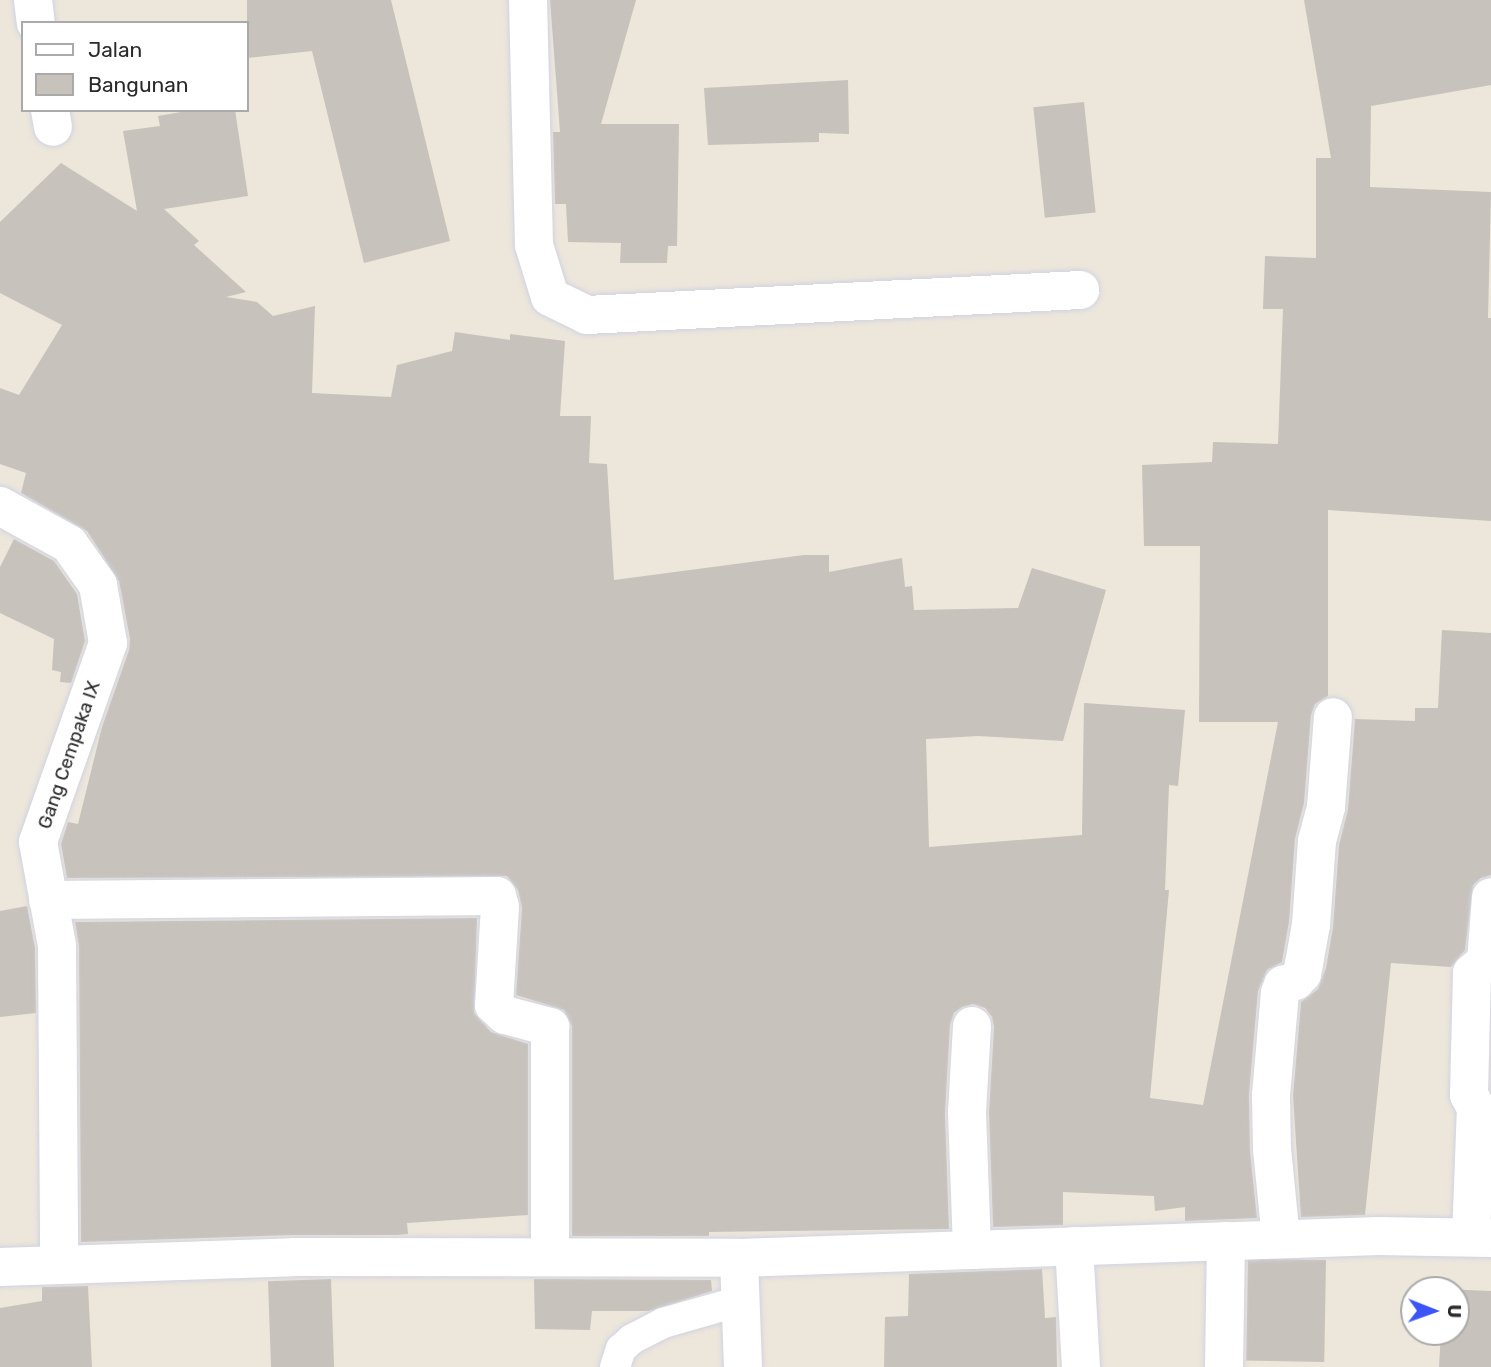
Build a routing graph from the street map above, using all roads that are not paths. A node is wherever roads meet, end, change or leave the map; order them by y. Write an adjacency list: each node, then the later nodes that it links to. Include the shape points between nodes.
1 (33, 0): 3 (street)
2 (528, 0): 4 (street, via 534,244 550,297 587,314)
3 (36, 21)
4 (1080, 290)
5 (0, 506): 8 (street, Gang Cempaka IX, via 69,544 98,585 106,622 108,643 38,842)
6 (1333, 717): 11 (street, via 1326,807 1317,841 1302,974 1283,985 1280,993 1271,1095)
7 (1491, 897): 10 (street, via 1486,961 1472,973 1469,1095 1476,1108)
8 (48, 900): 15 (street, via 497,896 494,1005 505,1015 550,1027); 17 (street, Gang Cempaka IX, via 57,946)
9 (972, 1026): 14 (street, via 967,1112)
10 (1481, 1237): 11 (street)
11 (1281, 1239): 12 (street)
12 (1226, 1241): 13 (street); 23 (street)
13 (1074, 1246): 14 (street); 22 (street)
14 (972, 1250): 16 (street)
15 (550, 1255): 16 (street); 17 (street)
16 (739, 1258): 19 (street)
17 (59, 1265): 18 (street)
18 (0, 1267)
19 (740, 1301): 20 (lane, via 663,1323 632,1339 621,1349); 21 (street)
20 (615, 1367)
21 (743, 1367)
22 (1081, 1367)
23 (1224, 1367)

